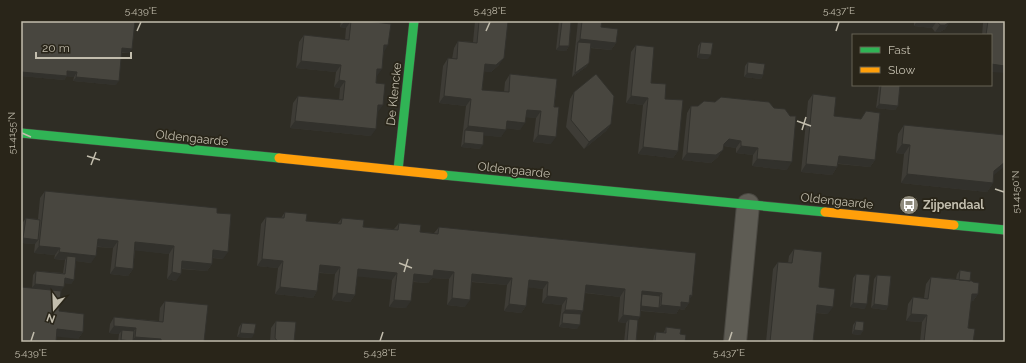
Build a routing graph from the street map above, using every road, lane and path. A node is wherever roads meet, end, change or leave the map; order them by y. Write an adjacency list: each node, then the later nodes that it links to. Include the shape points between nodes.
1 (414, 21): 3 (street, De Klencke)
2 (21, 133): 3 (street, Oldengaarde)
3 (398, 170): 4 (street, Oldengaarde)
4 (748, 205): 5 (street, Oldengaarde); 6 (street)
5 (1005, 230)
6 (735, 342)

